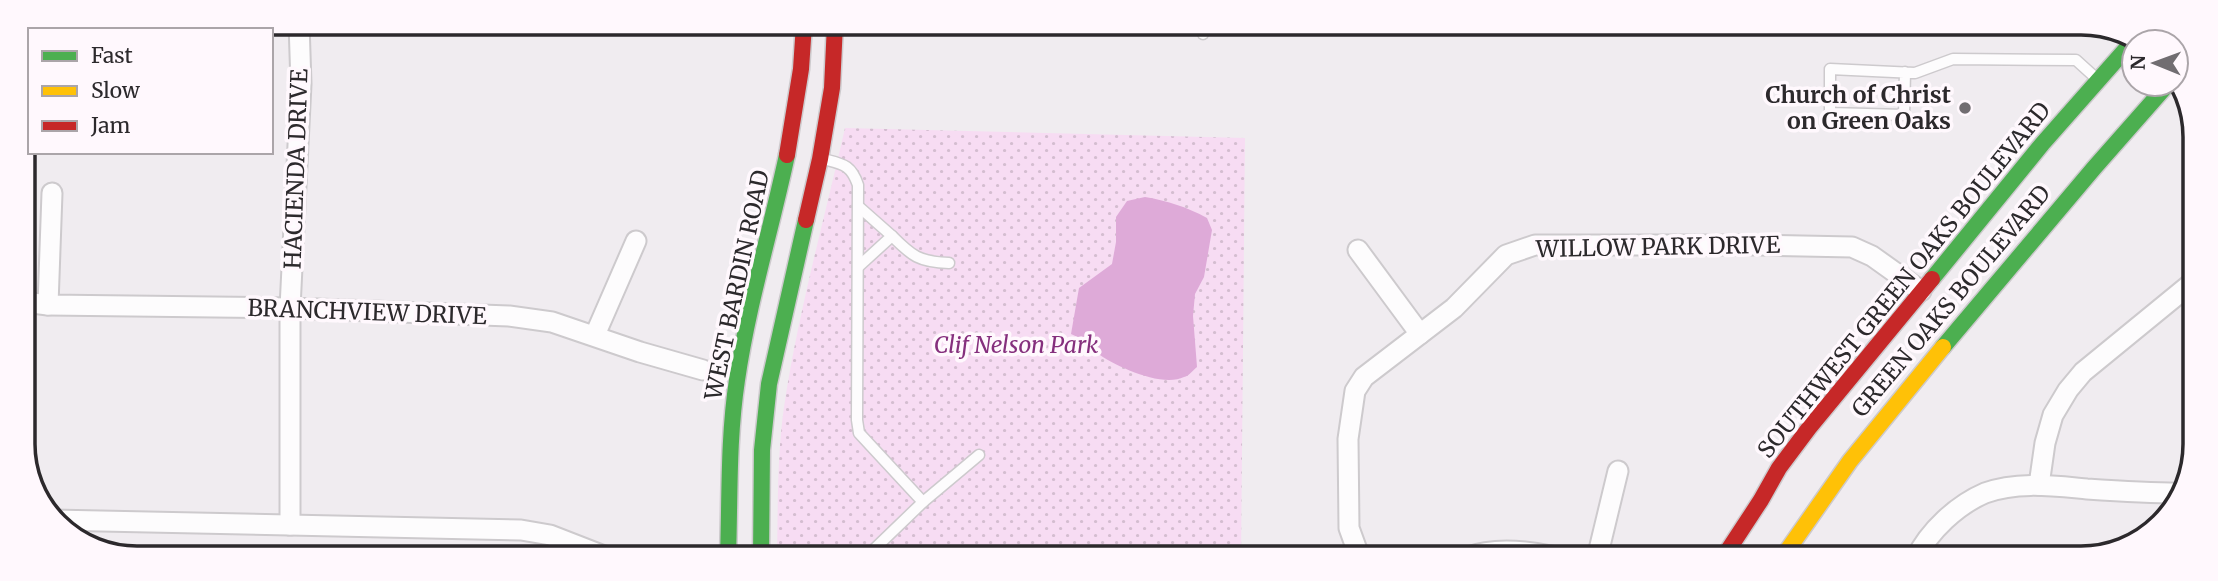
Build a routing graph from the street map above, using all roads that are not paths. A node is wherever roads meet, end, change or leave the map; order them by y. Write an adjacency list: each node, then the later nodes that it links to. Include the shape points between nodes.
1 (299, 35): 20 (street, HACIENDA DRIVE)
2 (803, 35): 8 (main road, WEST BARDIN ROAD, via 798,97)
3 (834, 35): 8 (main road, WEST BARDIN ROAD, via 832,88)
4 (2120, 55): 6 (main road, SOUTHWEST GREEN OAKS BOULEVARD)
5 (1905, 72): 5 (lane, via 1830,69 1829,113 1904,115); 6 (lane, via 1915,73 1953,59 2076,60)
6 (2098, 80): 17 (main road, SOUTHWEST GREEN OAKS BOULEVARD)
7 (2155, 98): 38 (main road, GREEN OAKS BOULEVARD, via 1876,426)
8 (804, 155): 10 (lane, via 844,164 854,172); 32 (main road, WEST BARDIN ROAD, via 748,320 731,439); 33 (main road, WEST BARDIN ROAD, via 769,384 762,450)
9 (52, 193): 19 (street)
10 (858, 206): 11 (lane); 15 (lane)
11 (892, 236): 14 (lane, via 922,261); 15 (lane)
12 (636, 241): 22 (street)
13 (1358, 250): 21 (street)
14 (949, 263)
15 (858, 267): 28 (lane, via 859,433)
16 (2183, 290): 26 (street, via 2083,372 2068,390 2053,415)
17 (1921, 291): 21 (street, WILLOW PARK DRIVE, via 1852,247 1535,245 1506,255); 37 (main road, SOUTHWEST GREEN OAKS BOULEVARD, via 1779,468)
18 (35, 303): 19 (street, BRANCHVIEW DRIVE)
19 (48, 305): 20 (street, BRANCHVIEW DRIVE)
20 (290, 308): 22 (street, BRANCHVIEW DRIVE, via 509,316); 30 (street, HACIENDA DRIVE)
21 (1420, 334): 35 (street, WILLOW PARK DRIVE, via 1364,377 1355,391 1348,439 1349,528)
22 (595, 335): 23 (street, BRANCHVIEW DRIVE)
23 (703, 370)
24 (979, 455): 28 (lane)
25 (1618, 471): 36 (street)
26 (2039, 485): 27 (street); 39 (street, via 1986,493 1962,506)
27 (2170, 493)
28 (923, 502): 34 (lane)
29 (70, 520): 30 (street)
30 (290, 525): 31 (street, via 521,530)
31 (578, 546)
32 (728, 546)
33 (761, 546)
34 (877, 546)
35 (1356, 546)
36 (1600, 546)
37 (1731, 546)
38 (1790, 546)
39 (1922, 546)

